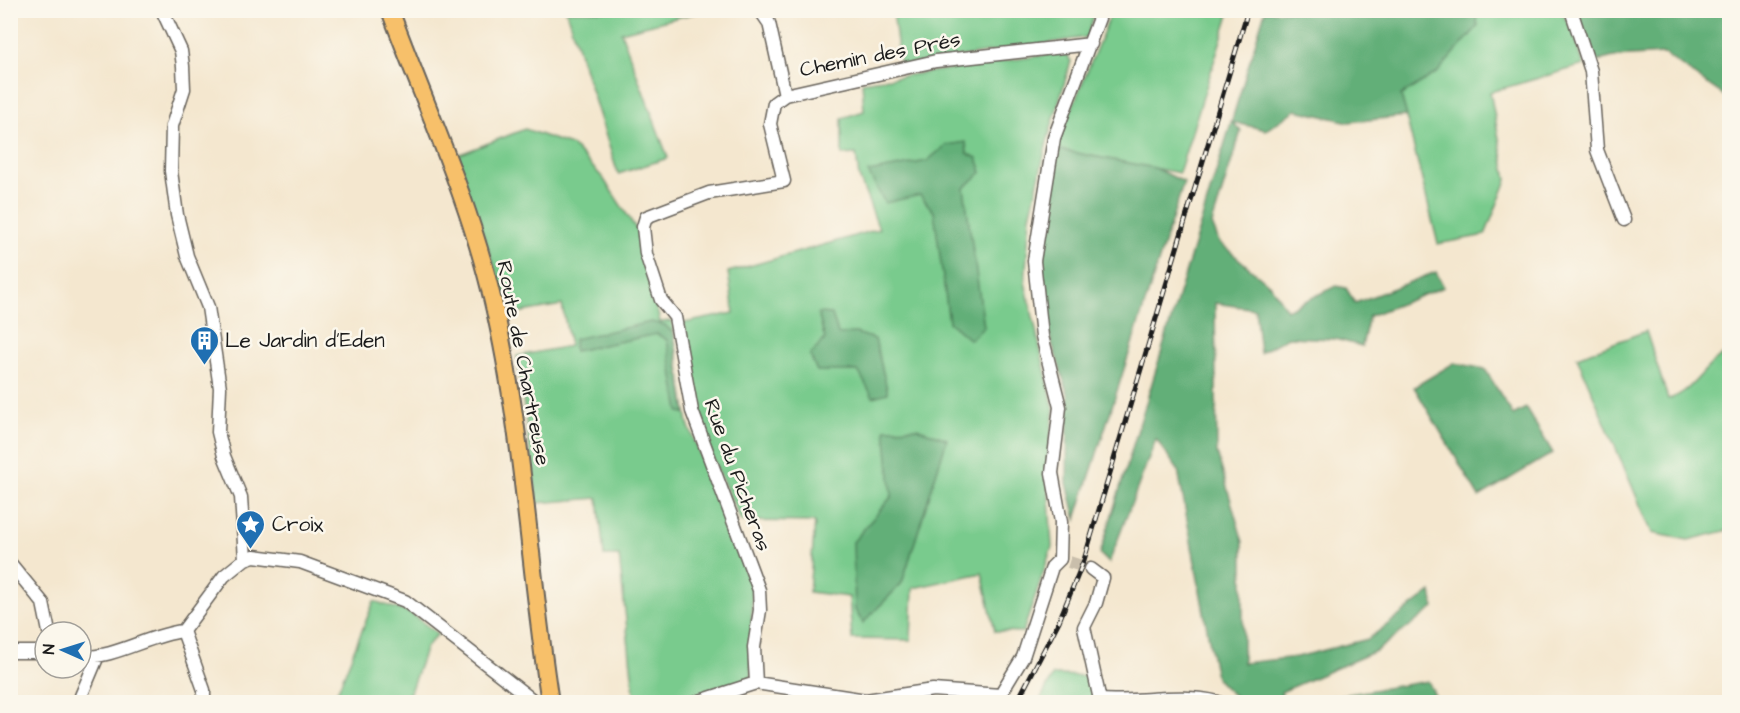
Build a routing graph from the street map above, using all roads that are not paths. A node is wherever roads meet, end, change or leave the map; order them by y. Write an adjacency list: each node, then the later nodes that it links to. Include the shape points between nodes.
1 (162, 10): 9 (street, via 181,51 183,66 184,89 172,120 171,171 177,215 187,256 208,307 219,378 218,432 241,497)
2 (390, 10): 22 (main road, Route de Chartreuse, via 457,183 494,303 523,469)
3 (760, 10): 7 (street, via 769,23)
4 (1102, 10): 6 (street)
5 (1571, 10): 8 (street, via 1591,71 1598,150)
6 (1091, 44): 7 (street, Chemin des Prés, via 936,61); 18 (street, via 1054,138 1034,261 1042,336 1060,407 1052,473 1064,560 1052,567 1023,657 1000,695 933,690 866,700)
7 (785, 94): 18 (street, Rue du Picheras, via 774,103 770,124 784,181 709,193 646,217 643,227 646,254 661,300 675,317 692,411 759,590 754,647)
8 (1624, 220)
9 (245, 559): 13 (street, via 224,576); 21 (street, via 254,556 300,562 405,601)
10 (10, 563): 12 (street, via 43,603)
11 (1091, 569): 24 (street, via 1103,578 1084,627 1100,700 1203,698)
12 (46, 620)
13 (183, 631): 17 (street, via 167,632); 20 (street, via 204,690)
14 (10, 652): 15 (street)
15 (33, 652)
16 (93, 657): 17 (street)
17 (97, 657): 19 (street)
18 (756, 683): 23 (street)
19 (81, 696)
20 (204, 702)
21 (535, 702)
22 (550, 702)
23 (697, 702)
24 (1218, 702)

